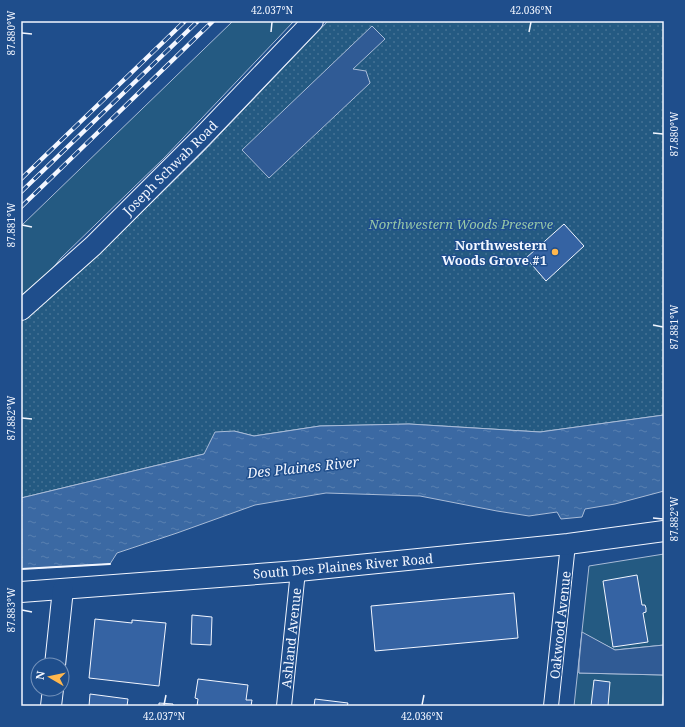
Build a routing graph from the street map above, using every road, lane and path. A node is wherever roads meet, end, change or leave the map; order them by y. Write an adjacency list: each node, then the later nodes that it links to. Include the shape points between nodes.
1 (313, 21): 2 (main road, Joseph Schwab Road, via 93,246)
2 (21, 310)
3 (664, 531): 4 (main road, South Des Plaines River Road)
4 (568, 544): 5 (main road, South Des Plaines River Road); 10 (street, Oakwood Avenue)
5 (298, 571): 6 (main road, South Des Plaines River Road); 9 (street, Ashland Avenue)
6 (62, 589): 7 (main road, South Des Plaines River Road); 8 (main road)
7 (21, 592)
8 (56, 657)
9 (284, 706)
10 (551, 706)

